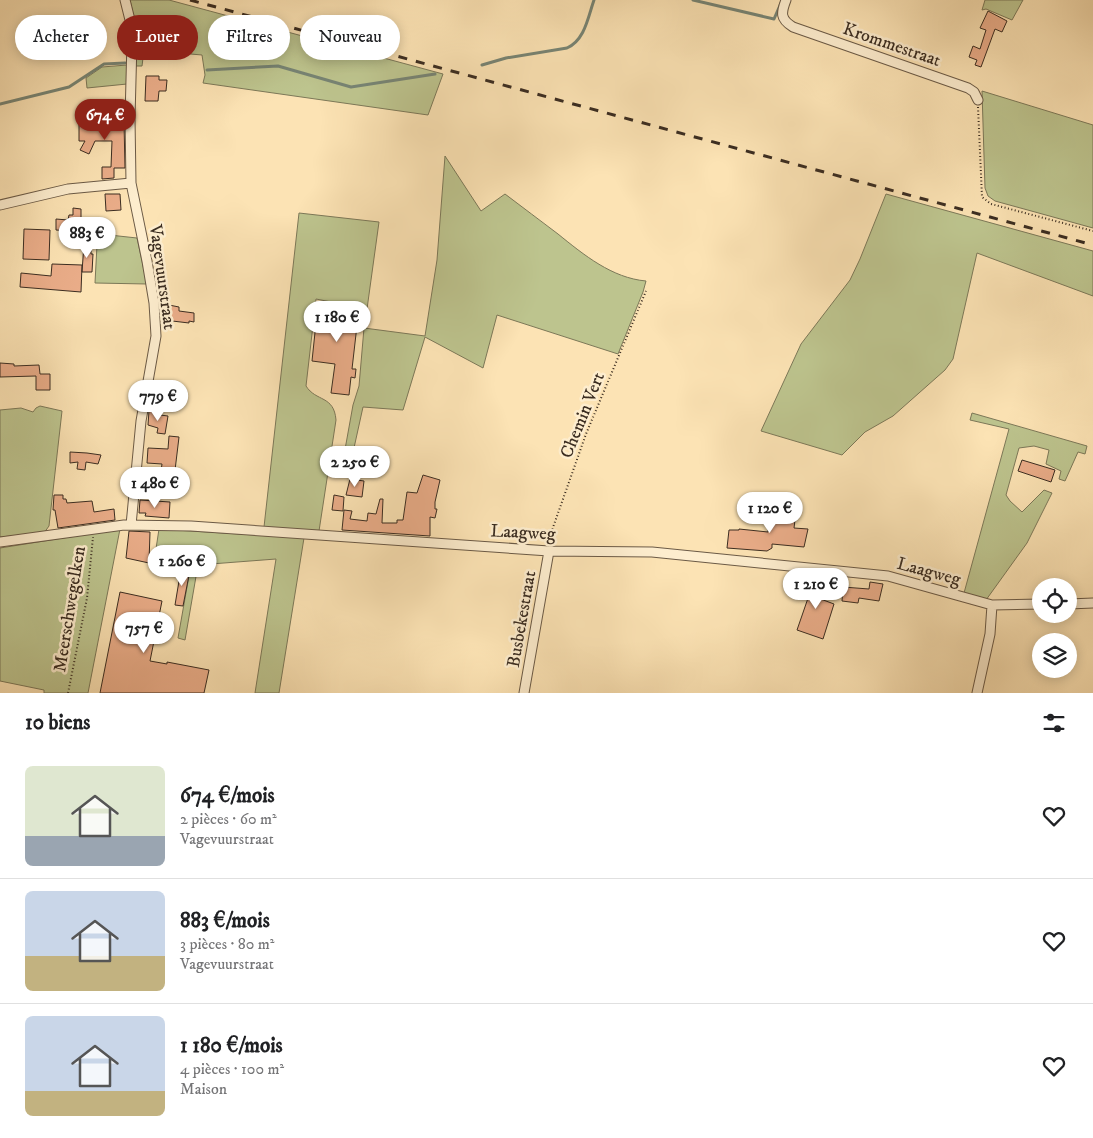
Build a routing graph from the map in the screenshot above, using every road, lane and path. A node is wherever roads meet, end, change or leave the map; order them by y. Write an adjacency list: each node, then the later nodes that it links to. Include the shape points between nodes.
1 (125, 0): 4 (street, Vagevuurstraat, via 132,41)
2 (786, 0): 3 (street, Krommestraat, via 782,17 793,27 968,88)
3 (978, 100): 6 (path, via 982,198 991,204)
4 (131, 183): 5 (street, via 68,189); 8 (street, Vagevuurstraat, via 154,303 156,336 143,406)
5 (0, 205)
6 (1093, 231)
7 (646, 291): 11 (path, Chemin Vert, via 586,434 551,532)
8 (131, 525): 9 (street, Laagweg); 11 (street, Laagweg, via 191,526)
9 (94, 530): 10 (street, Laagweg); 16 (path, Meerschwegelken, via 87,598)
10 (0, 542)
11 (549, 551): 15 (street, Laagweg, via 652,552 888,576); 17 (street, Busbekestraat)
12 (1093, 603): 14 (street)
13 (1032, 604): 15 (street, Laagweg)
14 (1077, 604)
15 (992, 606): 18 (street, via 990,634)
16 (68, 693)
17 (524, 693)
18 (977, 693)

